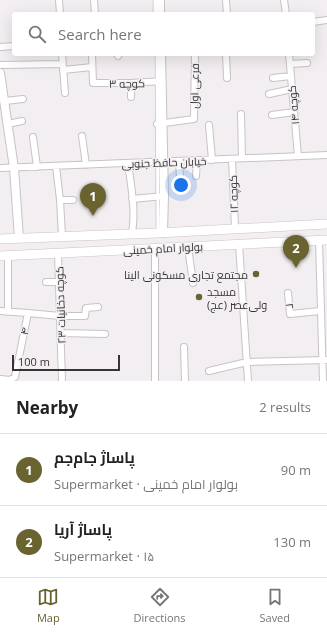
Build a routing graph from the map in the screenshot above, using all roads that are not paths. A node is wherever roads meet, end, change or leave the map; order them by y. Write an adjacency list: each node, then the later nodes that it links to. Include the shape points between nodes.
1 (59, 0): 7 (street)
2 (94, 0): 8 (street)
3 (154, 0): 9 (lane)
4 (160, 0): 10 (street)
5 (226, 0): 11 (street)
6 (284, 0): 12 (street)
7 (60, 12)
8 (95, 12)
9 (155, 12)
10 (160, 12)
11 (227, 12)
12 (286, 12)
13 (327, 20): 14 (street)
14 (315, 22)
15 (12, 46): 16 (street)
16 (0, 47)
17 (62, 56): 27 (street)
18 (92, 56): 28 (street)
19 (157, 56): 33 (lane)
20 (162, 56): 33 (street)
21 (195, 56): 46 (street, فرعی اول, via 194,118)
22 (226, 56): 31 (street)
23 (289, 56): 25 (street, کوچه ۱۴)
24 (306, 63): 25 (street)
25 (290, 64): 30 (street, کوچه ۱۴)
26 (0, 65): 27 (street)
27 (63, 67): 28 (street); 36 (street)
28 (92, 67): 34 (street, کوچه ۳, via 93,83)
29 (0, 73): 40 (street)
30 (291, 76): 32 (street); 35 (street, کوچه ۱۴)
31 (227, 78)
32 (273, 78)
33 (160, 82): 34 (street, کوچه ۳); 46 (street)
34 (131, 83): 38 (street)
35 (292, 89): 37 (street); 41 (street, کوچه ۱۴)
36 (65, 93)
37 (269, 94)
38 (131, 97)
39 (23, 100): 40 (street)
40 (4, 101): 45 (street)
41 (294, 112): 43 (street); 51 (street, کوچه ۱۴)
42 (240, 114): 52 (street)
43 (272, 115)
44 (22, 121): 45 (street)
45 (8, 124): 63 (street)
46 (160, 124): 57 (street)
47 (209, 125): 55 (street)
48 (82, 136): 59 (street)
49 (33, 137): 61 (street)
50 (327, 155): 51 (street, خیابان حافظ جنوبی)
51 (298, 156): 52 (street, خیابان حافظ جنوبی)
52 (242, 158): 53 (street, خیابان حافظ جنوبی)
53 (232, 159): 55 (street, خیابان حافظ جنوبی); 71 (street, کوچه ۱۲)
54 (197, 160): 55 (street, خیابان حافظ جنوبی); 56 (street, خیابان حافظ جنوبی); 64 (street)
55 (212, 160)
56 (179, 161): 57 (street, خیابان حافظ جنوبی); 65 (street)
57 (160, 162): 58 (street, خیابان حافظ جنوبی); 66 (street)
58 (128, 163): 59 (street, خیابان حافظ جنوبی); 67 (street)
59 (86, 165): 60 (street, خیابان حافظ جنوبی)
60 (56, 166): 61 (street, خیابان حافظ جنوبی); 68 (street)
61 (37, 167): 63 (street, خیابان حافظ جنوبی)
62 (0, 168): 63 (street, خیابان حافظ جنوبی)
63 (14, 168): 75 (street)
64 (196, 176)
65 (180, 178)
66 (161, 197): 67 (street); 73 (street)
67 (132, 198): 72 (street)
68 (60, 200): 69 (street); 74 (street)
69 (73, 200)
70 (327, 224): 71 (main road, بولوار امام خمینی)
71 (234, 228): 73 (main road, بولوار امام خمینی)
72 (132, 233): 73 (main road, بولوار امام خمینی); 74 (main road, بولوار امام خمینی)
73 (160, 233)
74 (62, 236): 75 (main road, بولوار امام خمینی)
75 (19, 238): 76 (main road, بولوار امام خمینی)
76 (0, 239)
77 (323, 240): 78 (main road, بولوار امام خمینی); 89 (street)
78 (239, 244): 79 (main road, بولوار امام خمینی); 99 (street)
79 (188, 247): 80 (main road, بولوار امام خمینی); 85 (street)
80 (155, 248): 81 (main road, بولوار امام خمینی); 103 (street)
81 (58, 253): 82 (main road, بولوار امام خمینی); 84 (street, کوچه دخانیات ۲۳)
82 (4, 256): 91 (street)
83 (46, 282): 84 (street)
84 (59, 282): 93 (street, کوچه دخانیات ۲۳)
85 (193, 283)
86 (288, 293): 89 (street, ۲, via 290,314)
87 (98, 307): 93 (street, ۴, via 86,308 85,316)
88 (327, 308): 89 (street)
89 (320, 310): 94 (street)
90 (0, 312): 91 (street)
91 (8, 312): 92 (street)
92 (28, 313): 93 (street, ۴); 101 (street, ۴, via 15,377 13,380)
93 (60, 316): 95 (street, کوچه دخانیات ۲۳)
94 (324, 332): 98 (street)
95 (60, 333): 96 (street); 102 (street, کوچه دخانیات ۲۳)
96 (105, 334)
97 (184, 347): 104 (street)
98 (324, 360): 99 (street); 106 (street)
99 (247, 362): 100 (street); 105 (street)
100 (210, 371)
101 (0, 379)
102 (62, 381)
103 (156, 381)
104 (186, 381)
105 (248, 381)
106 (323, 381)

